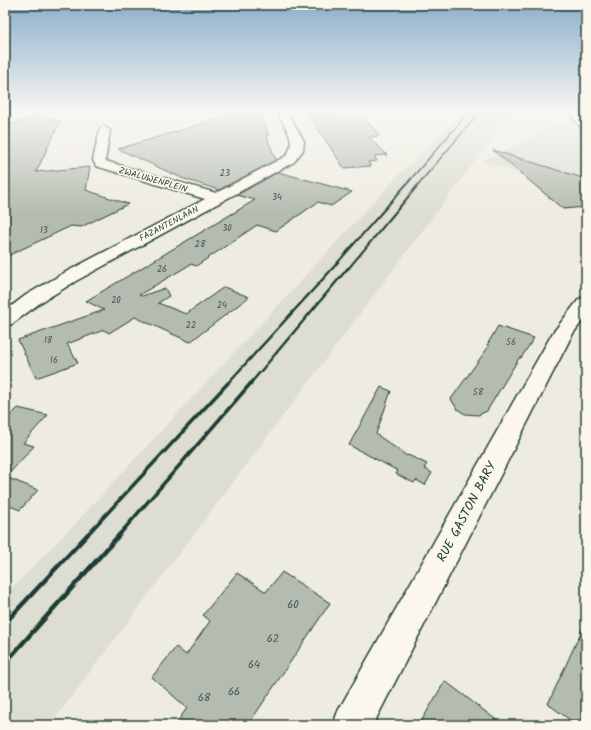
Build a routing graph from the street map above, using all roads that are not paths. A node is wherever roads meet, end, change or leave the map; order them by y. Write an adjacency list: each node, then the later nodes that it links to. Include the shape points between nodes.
1 (101, 146): 3 (street, ZWALUWENPLEIN, via 100,164)
2 (297, 146): 3 (street, FAZANTENLAAN, via 290,158)
3 (217, 198): 5 (street, FAZANTENLAAN, via 70,277 33,299)
4 (586, 303): 6 (street, RUE GASTON BARY, via 562,334)
5 (5, 320)
6 (352, 725)

